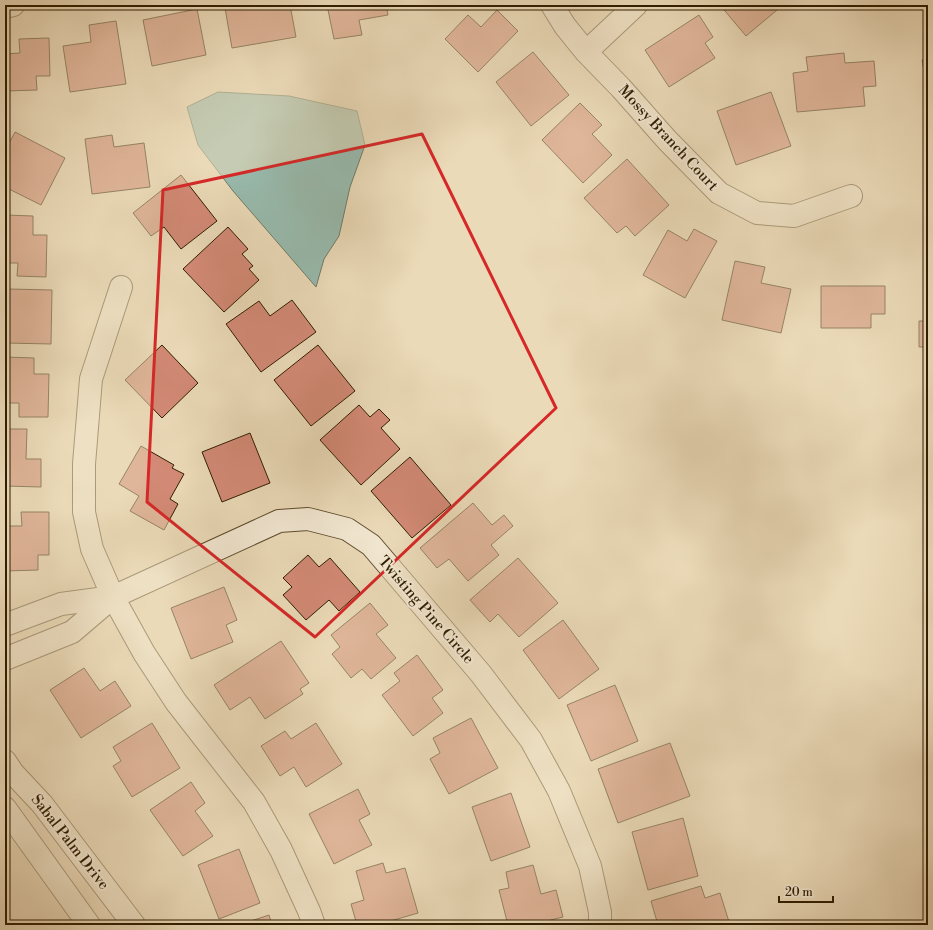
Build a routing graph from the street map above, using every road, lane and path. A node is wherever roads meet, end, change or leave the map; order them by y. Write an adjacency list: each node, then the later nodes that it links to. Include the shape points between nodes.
1 (13, 5): 4 (street)
2 (552, 5): 5 (street, Mossy Branch Court)
3 (636, 5): 5 (street)
4 (5, 7)
5 (586, 52): 6 (street, Mossy Branch Court, via 719,193 757,214 794,216)
6 (851, 196)
7 (121, 287): 8 (street, via 91,379 84,464 84,512 92,549)
8 (113, 597): 9 (street, Twisting Pine Circle, via 60,604); 10 (street, Twisting Pine Circle, via 72,632); 15 (street, via 144,653 176,702 254,802 282,850); 16 (street, Twisting Pine Circle, via 279,521 308,519 347,529 353,533 381,557 481,674 530,740 559,791 590,866 600,912)
9 (5, 625)
10 (5, 660)
11 (5, 761): 14 (street, Sabal Palm Drive, via 42,804)
12 (5, 808): 13 (street, Sabal Palm Drive)
13 (90, 925)
14 (134, 925)
15 (314, 925)
16 (600, 925)

